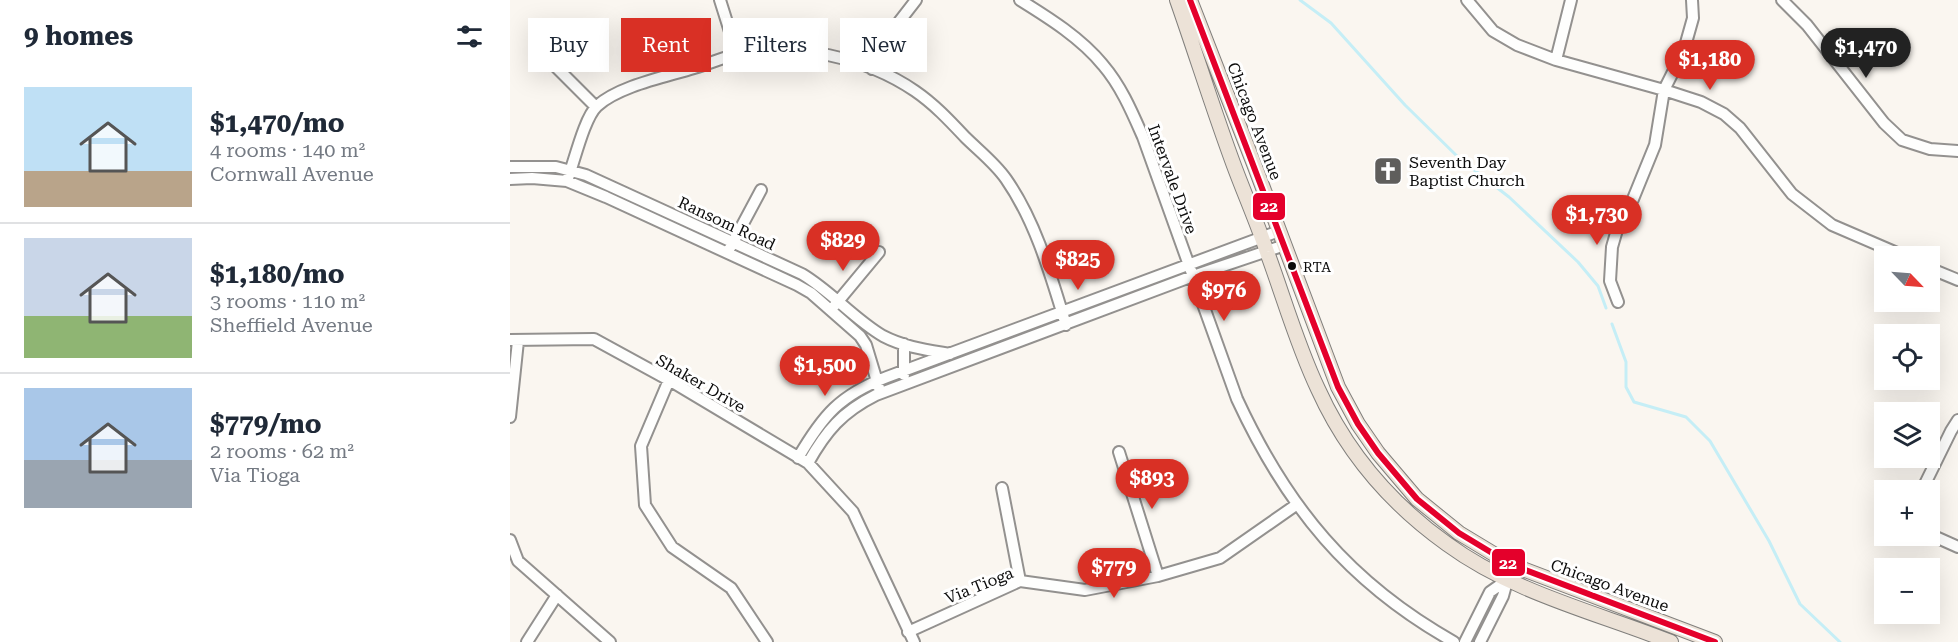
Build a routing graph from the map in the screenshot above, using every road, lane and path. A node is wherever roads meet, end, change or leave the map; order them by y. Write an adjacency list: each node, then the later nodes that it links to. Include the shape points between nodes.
1 (720, 0): 10 (street)
2 (916, 0): 11 (street)
3 (1020, 0): 31 (street, Intervale Drive, via 1056,23 1103,65 1130,106)
4 (1177, 0): 26 (main road, Chicago Avenue)
5 (1190, 0): 24 (main road, Chicago Avenue)
6 (1467, 0): 13 (street, via 1492,31)
7 (1571, 0): 13 (street)
8 (1692, 0): 16 (street, via 1693,18 1684,50)
9 (1782, 0): 18 (street, via 1902,140 1930,149)
10 (726, 18)
11 (902, 18)
12 (723, 59): 17 (street, via 619,93)
13 (1556, 60): 16 (street)
14 (561, 72): 17 (street)
15 (879, 72): 37 (street, via 938,108 1005,178 1044,255)
16 (1664, 90): 28 (street, via 1724,114 1740,128 1792,194 1832,225); 35 (street, via 1655,145 1633,199 1623,209 1611,247 1610,281)
17 (596, 107): 20 (street, via 580,138)
18 (1958, 151)
19 (510, 167): 20 (street, Ransom Road)
20 (571, 170): 22 (street); 25 (street, Ransom Road)
21 (510, 179): 22 (street, Ransom Road)
22 (567, 181): 30 (street, Ransom Road)
23 (761, 190): 25 (street)
24 (1279, 231): 26 (street); 27 (main road, Chicago Avenue)
25 (733, 242): 30 (street); 36 (street, Ransom Road, via 818,283)
26 (1264, 244): 27 (street); 31 (street); 33 (street); 60 (main road, Chicago Avenue, via 1318,389 1338,429 1360,460 1402,508 1447,545)
27 (1285, 245): 58 (main road, Chicago Avenue, via 1338,387 1378,453 1417,499 1460,533)
28 (1881, 246)
29 (879, 252): 36 (street)
30 (727, 253): 36 (street, Ransom Road)
31 (1188, 265): 33 (street, Intervale Drive); 37 (street)
32 (1940, 273): 34 (street)
33 (1193, 276): 38 (street); 54 (street, Intervale Drive, via 1237,399 1256,440)
34 (1958, 280)
35 (1618, 302)
36 (834, 306): 40 (street, Ransom Road); 43 (street, Ransom Road, via 866,345)
37 (1062, 313): 38 (street); 41 (street)
38 (1066, 325): 45 (street)
39 (514, 341): 44 (street, Shaker Drive, via 594,339); 47 (street)
40 (904, 344): 41 (street, Ransom Road); 42 (street)
41 (950, 354): 42 (street)
42 (904, 371): 43 (street); 45 (street)
43 (882, 379): 46 (street, Ransom Road); 50 (street, via 852,393 826,415)
44 (669, 380): 50 (street, Shaker Drive); 66 (street, via 641,446 645,505 672,547 731,588)
45 (903, 385): 46 (street)
46 (887, 391): 51 (street, via 861,403 836,422)
47 (510, 417)
48 (1958, 420): 52 (street)
49 (1119, 452): 59 (street)
50 (798, 458): 51 (street, Shaker Drive)
51 (808, 464): 63 (street, Shaker Drive, via 853,513)
52 (1927, 480)
53 (1002, 488): 61 (street)
54 (1296, 506): 59 (street, Via Tioga, via 1220,558); 68 (street, Intervale Drive, via 1331,547 1387,599)
55 (1940, 539): 57 (street)
56 (510, 540): 62 (street, via 518,561)
57 (1958, 547)
58 (1512, 565): 60 (street); 72 (main road, Chicago Avenue)
59 (1158, 576): 61 (street, Via Tioga, via 1085,590)
60 (1507, 580): 69 (street, via 1490,592); 70 (street); 71 (main road, Chicago Avenue)
61 (1020, 581): 63 (street, Via Tioga)
62 (557, 595): 64 (street); 65 (street)
63 (908, 632): 67 (street, Shaker Drive)
64 (527, 642)
65 (610, 642)
66 (767, 642)
67 (914, 642)
68 (1454, 642)
69 (1465, 642)
70 (1480, 642)
71 (1671, 642)
72 (1715, 642)

